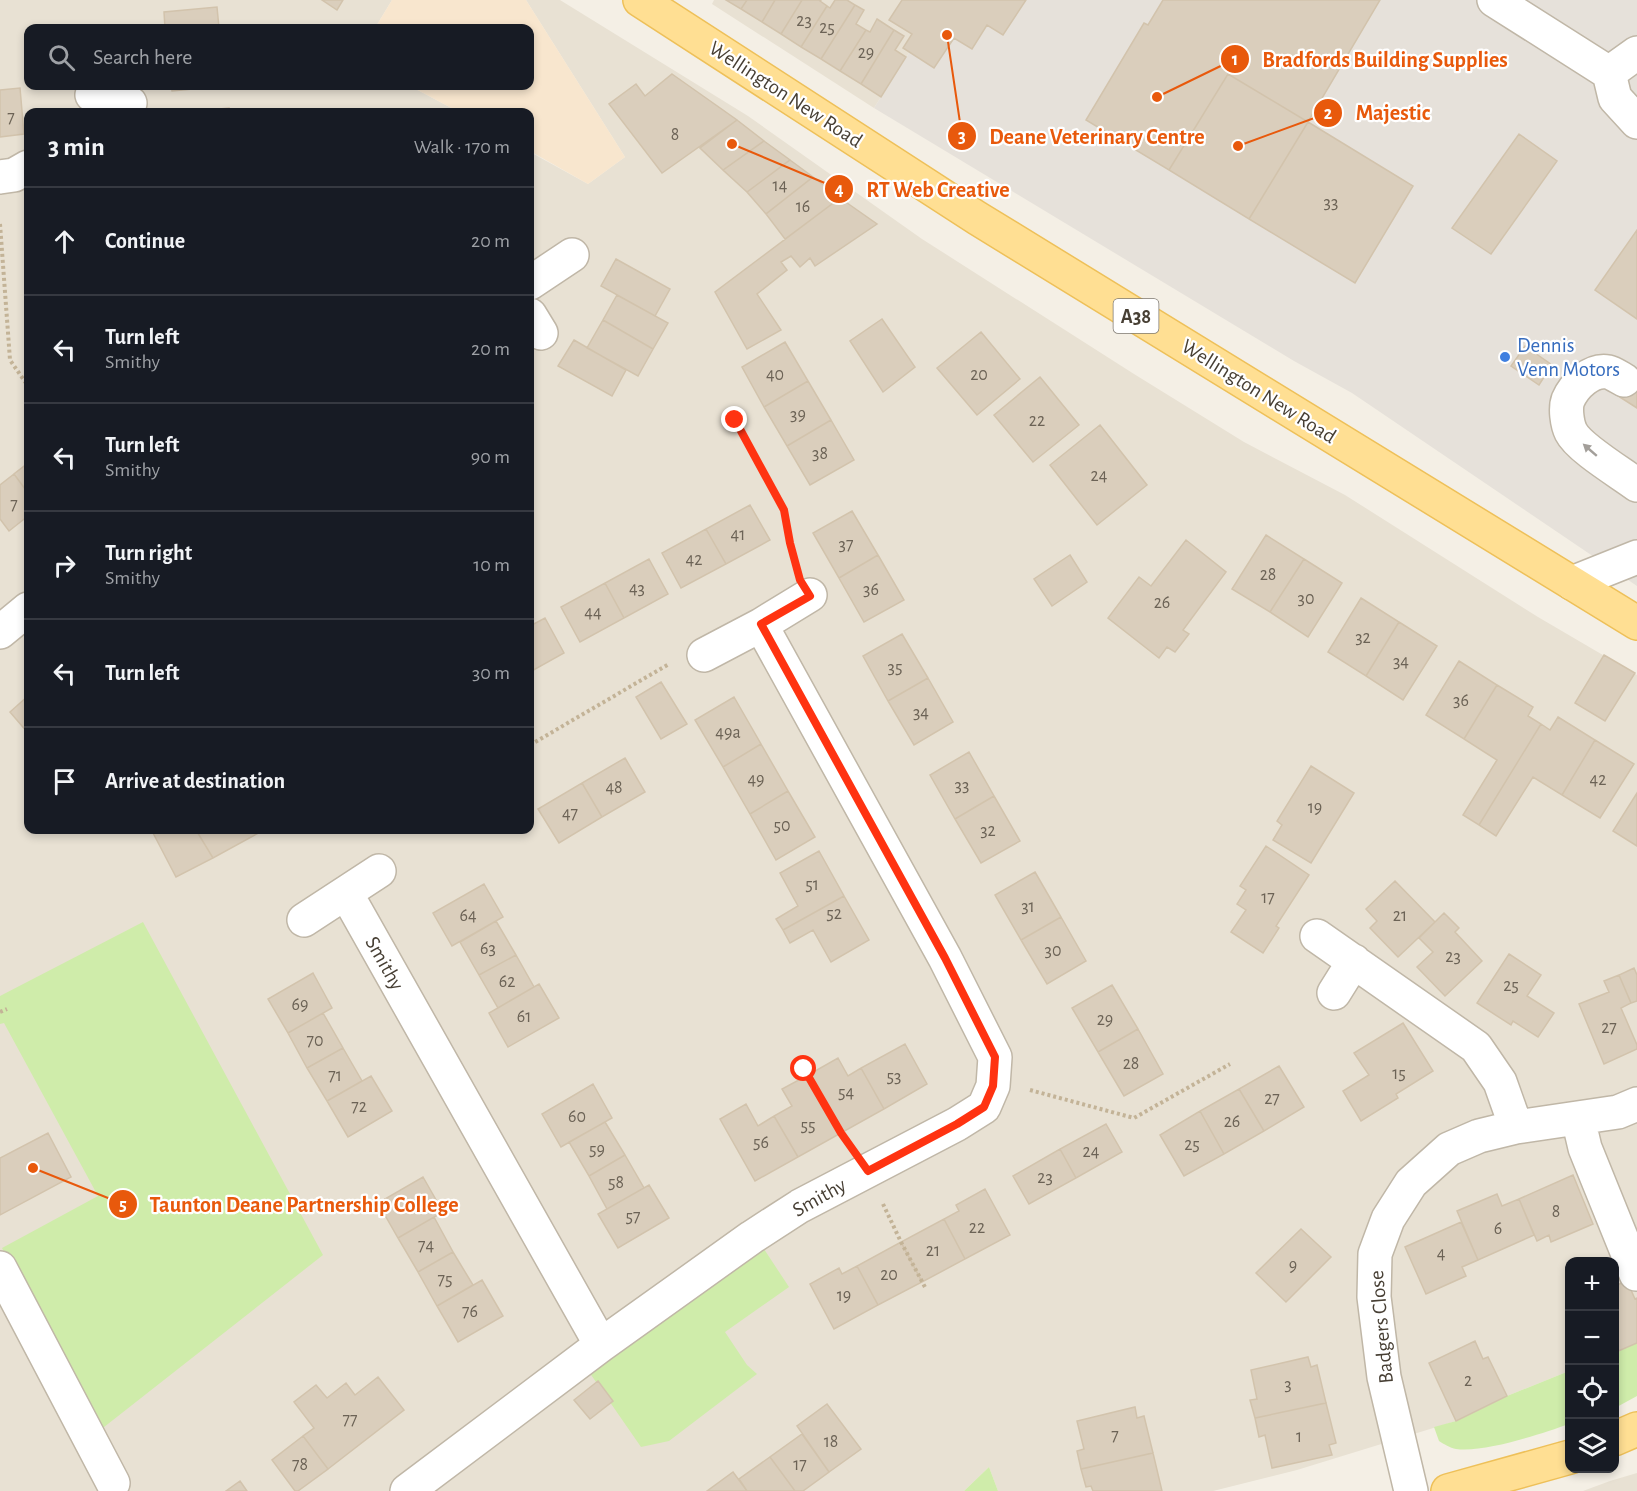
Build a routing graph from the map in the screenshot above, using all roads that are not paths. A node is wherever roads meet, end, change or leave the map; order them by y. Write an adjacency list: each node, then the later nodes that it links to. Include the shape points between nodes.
1 (640, 0): 15 (main road, Wellington New Road / A38, via 977,218)
2 (1494, 0): 4 (street)
3 (1637, 54): 4 (street)
4 (1609, 73): 7 (street, via 1615,98)
5 (89, 98): 6 (street)
6 (130, 103)
7 (1637, 122)
8 (24, 169): 9 (street)
9 (0, 177)
10 (572, 255): 11 (street)
11 (534, 281)
12 (1624, 380): 13 (street, one-way to 12, via 1594,455 1572,434 1567,420 1568,401 1586,378 1608,372)
13 (1637, 485)
14 (1637, 557): 15 (street)
15 (1572, 583): 18 (main road, Wellington New Road / A38)
16 (810, 596): 19 (street)
17 (24, 612): 20 (street)
18 (1637, 622)
19 (761, 624): 21 (street); 34 (street, Smithy, via 945,958 995,1057 994,1082 984,1107 800,1206)
20 (0, 632)
21 (704, 655)
22 (379, 872): 23 (street)
23 (346, 893): 24 (street); 34 (street, Smithy)
24 (304, 920)
25 (1317, 936): 26 (street)
26 (1354, 962): 27 (street); 30 (street, via 1476,1047 1500,1082)
27 (1334, 993)
28 (1637, 1104): 29 (street, Badgers Close, via 1618,1112)
29 (1578, 1118): 30 (street, Badgers Close); 31 (street, via 1585,1148)
30 (1516, 1127): 40 (street, Badgers Close, via 1449,1149 1411,1183 1388,1219 1375,1254 1374,1297 1384,1377)
31 (1628, 1229): 33 (street)
32 (0, 1268): 38 (street)
33 (1636, 1274)
34 (601, 1345): 39 (street, Smithy)
35 (1637, 1429): 36 (main road)
36 (1619, 1437)
37 (1565, 1458): 41 (main road)
38 (113, 1484)
39 (407, 1491)
40 (1411, 1491)
41 (1448, 1491)

